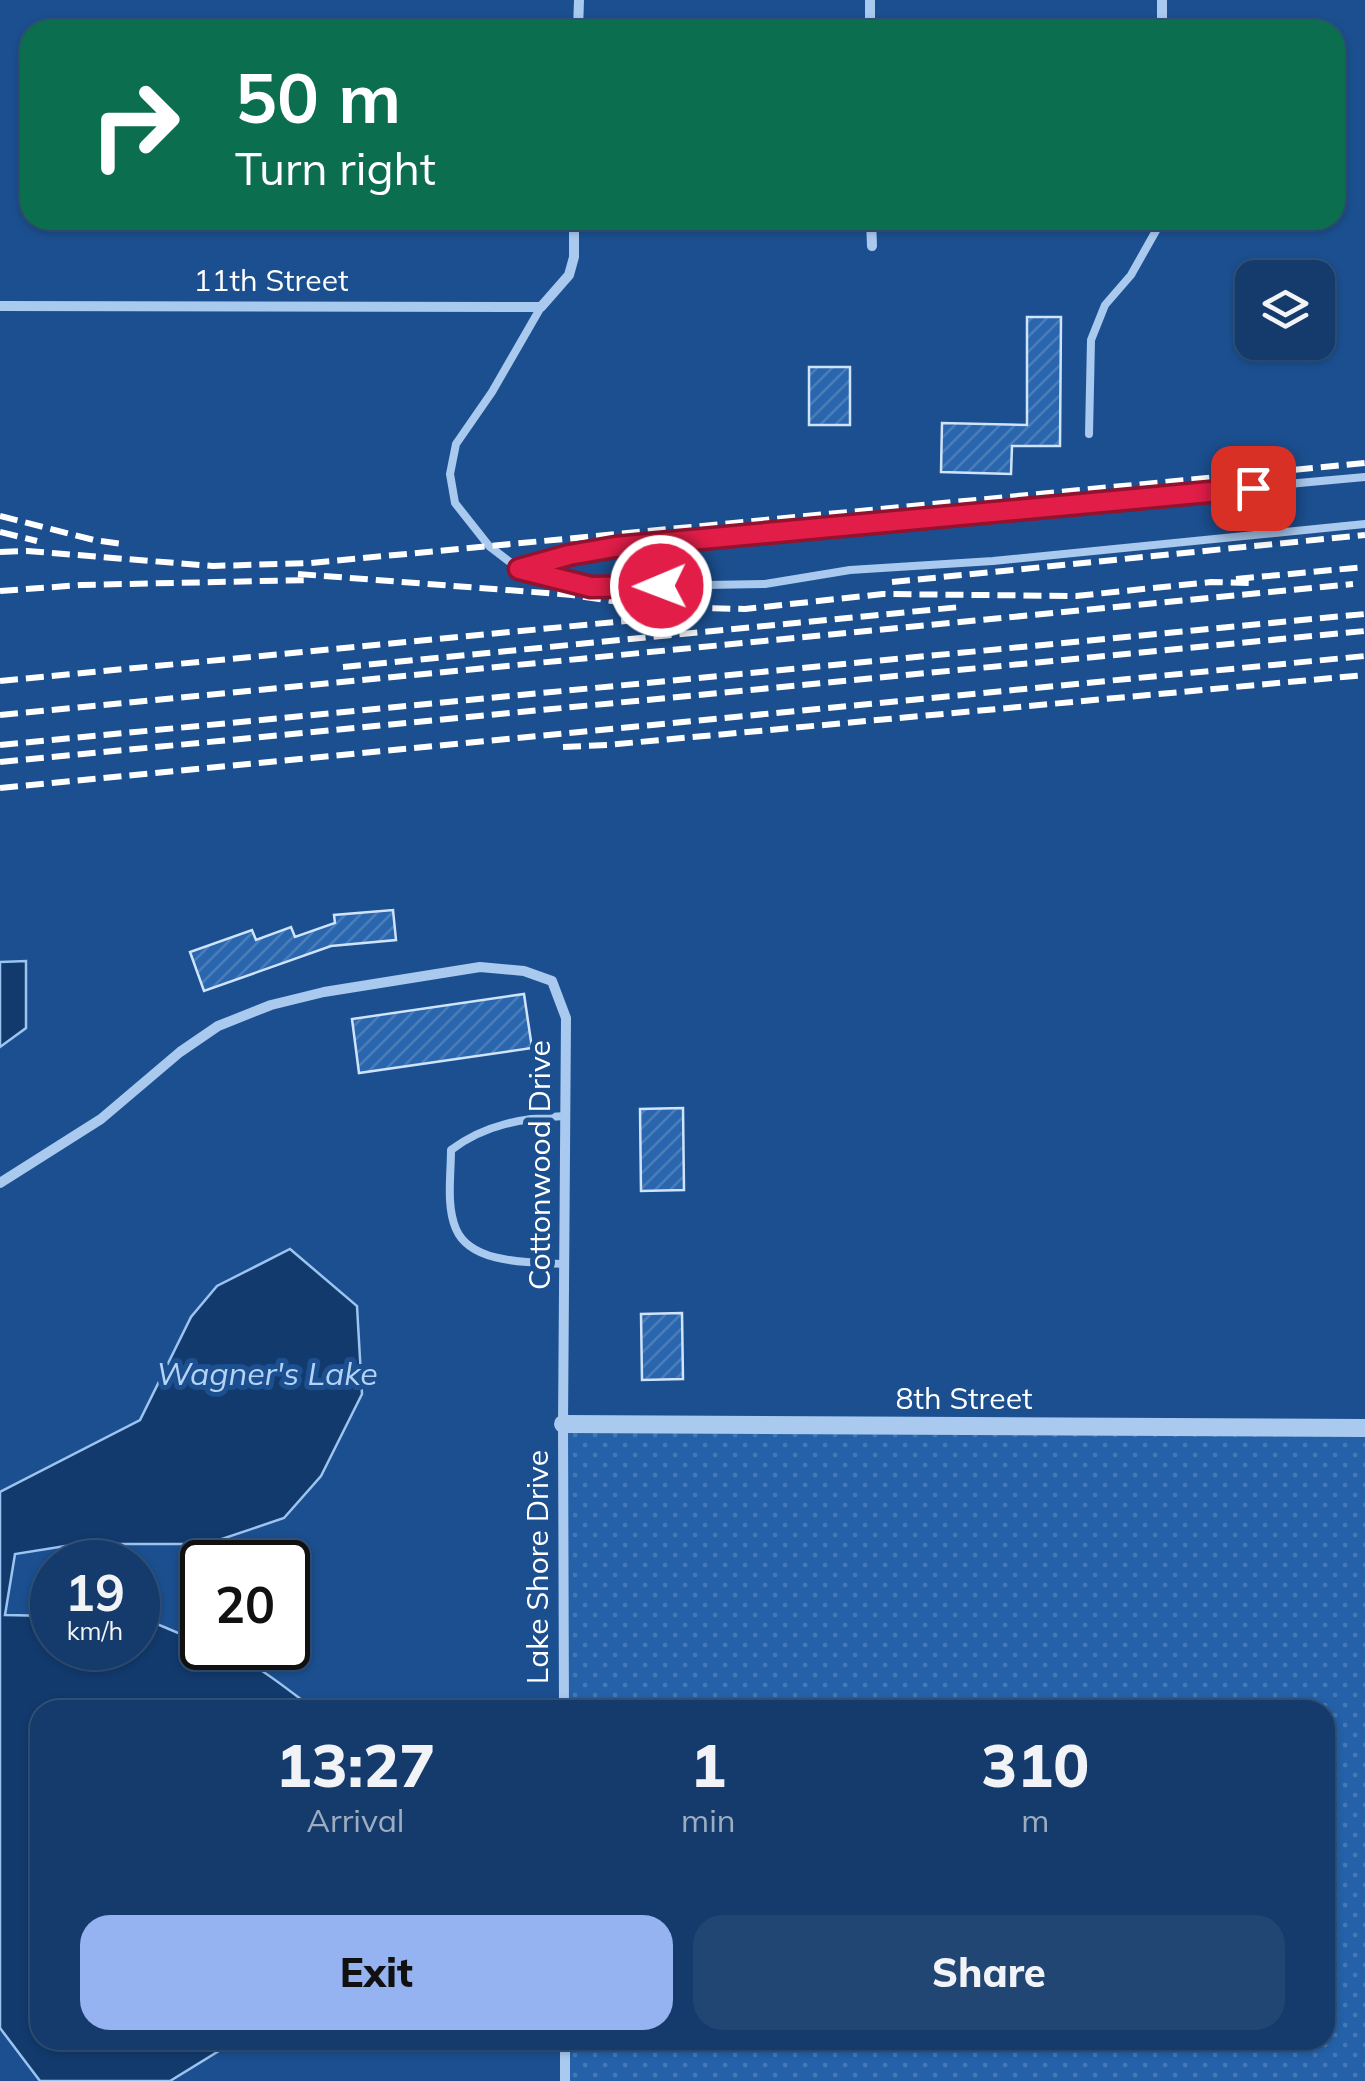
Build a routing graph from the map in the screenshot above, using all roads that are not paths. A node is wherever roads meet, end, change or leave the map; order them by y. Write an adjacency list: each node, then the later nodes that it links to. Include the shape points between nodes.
1 (574, 230): 6 (street, via 569,275)
2 (872, 230): 4 (street)
3 (1156, 230): 7 (lane, via 1105,305 1091,340)
4 (872, 246)
5 (0, 306): 6 (street, 11th Street)
6 (541, 307): 10 (lane, via 456,444 450,474 455,503)
7 (1089, 434)
8 (1365, 477): 10 (lane, via 615,547)
9 (1365, 524): 10 (lane, via 850,570 765,584 591,587)
10 (519, 569)
11 (565, 1116): 12 (street, Cottonwood Drive, via 566,1018 552,980 480,968 324,992 218,1026 102,1119); 13 (street, Cottonwood Drive); 13 (lane, via 526,1118 465,1140 452,1150 451,1169 456,1230 468,1245 506,1261)
12 (0, 1182)
13 (564, 1264): 14 (street, Cottonwood Drive)
14 (563, 1424): 15 (street, 8th Street); 16 (street, Lake Shore Drive)
15 (1365, 1428)
16 (564, 1700)
17 (564, 2050): 18 (street)
18 (565, 2081)

